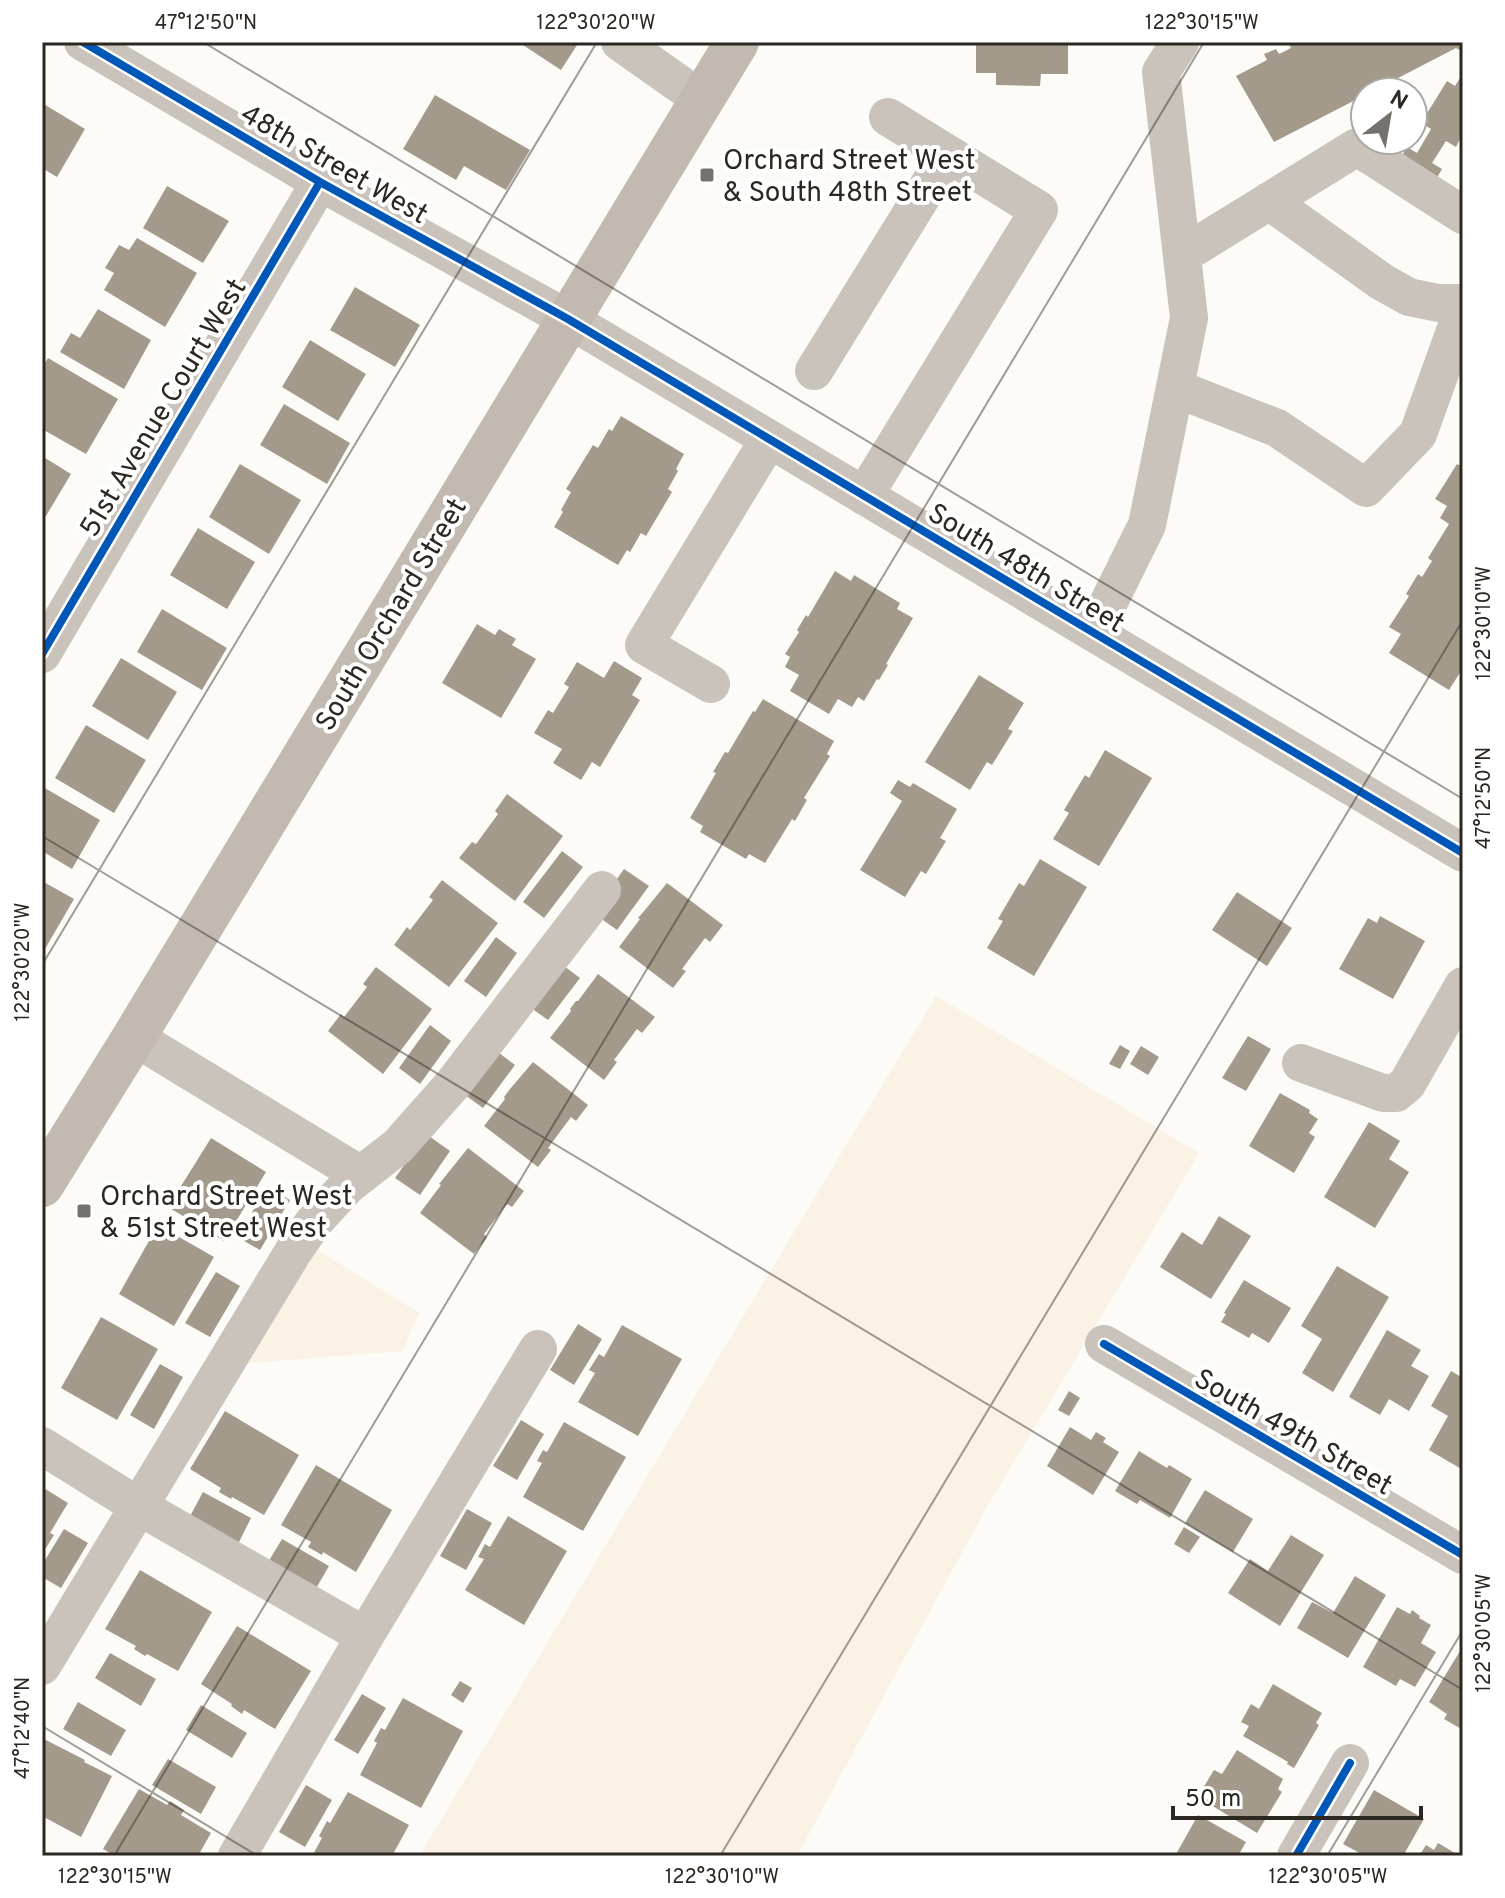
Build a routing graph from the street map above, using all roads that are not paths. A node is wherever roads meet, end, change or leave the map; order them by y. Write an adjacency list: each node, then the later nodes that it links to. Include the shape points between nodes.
1 (83, 42): 8 (street, 48th Street West)
2 (620, 42): 5 (street)
3 (737, 42): 5 (main road, South Orchard Street)
4 (1180, 42): 11 (street, via 1161,72)
5 (702, 100): 13 (main road, South Orchard Street)
6 (888, 117): 7 (street)
7 (948, 154): 14 (street); 17 (street, via 1039,210)
8 (320, 182): 13 (street, 48th Street West); 19 (street, 51st Avenue Court West)
9 (1269, 201): 10 (street, via 1357,147); 11 (street); 12 (street, via 1409,297)
10 (1463, 215)
11 (1182, 255): 15 (street, via 1189,318)
12 (1463, 306): 15 (street, via 1418,434 1366,488 1277,428)
13 (568, 319): 16 (street, South 48th Street); 24 (main road, South Orchard Street)
14 (814, 371)
15 (1175, 388): 18 (street, via 1147,525)
16 (769, 439): 17 (street, South 48th Street); 20 (street, via 644,645)
17 (864, 496): 18 (street, South 48th Street)
18 (1094, 632): 21 (street, South 48th Street)
19 (42, 654)
20 (711, 684)
21 (1463, 853)
22 (602, 890): 26 (street, via 453,1084 398,1146)
23 (1463, 986): 25 (street, via 1407,1084 1396,1093)
24 (134, 1037): 26 (street); 27 (main road, South Orchard Street)
25 (1301, 1063)
26 (361, 1175): 31 (street, via 313,1223 293,1252)
27 (42, 1185)
28 (1104, 1344): 32 (street, South 49th Street)
29 (538, 1349): 33 (street)
30 (42, 1446): 31 (street)
31 (138, 1506): 33 (street); 34 (street)
32 (1463, 1555)
33 (365, 1636): 36 (street)
34 (42, 1666)
35 (1350, 1763): 37 (street)
36 (237, 1856)
37 (1296, 1856)

